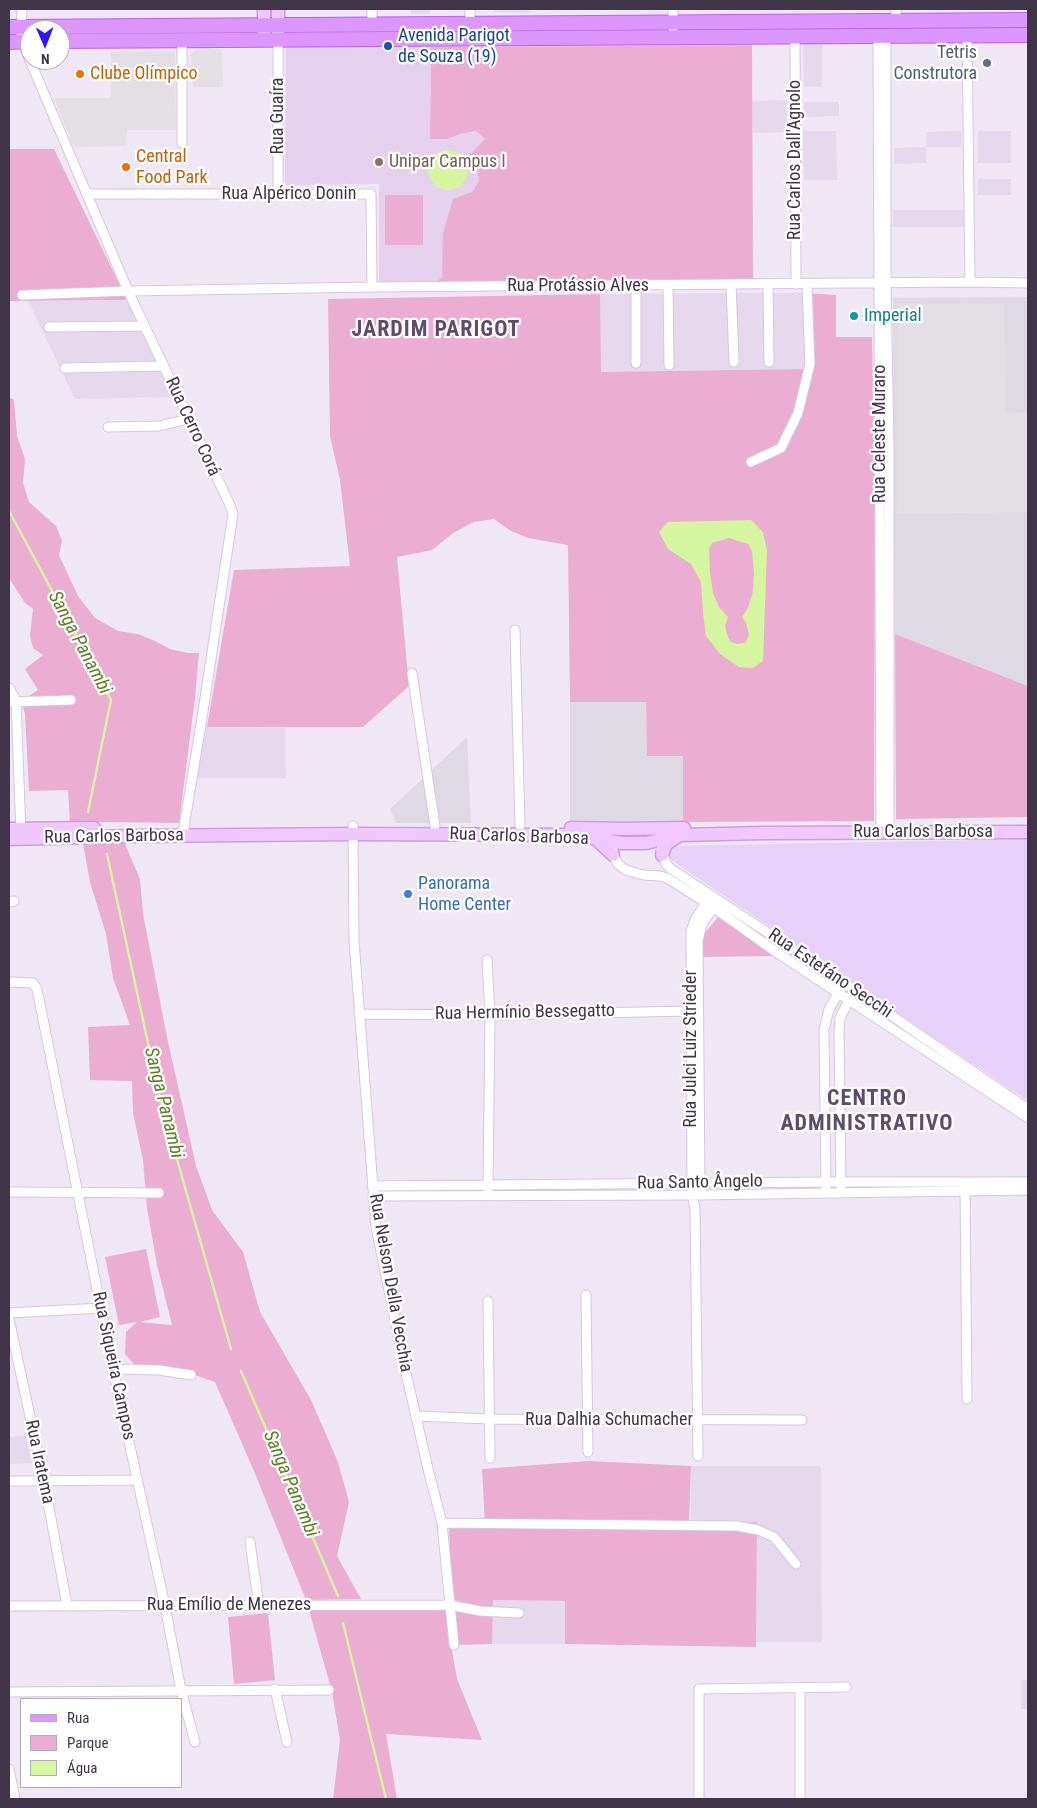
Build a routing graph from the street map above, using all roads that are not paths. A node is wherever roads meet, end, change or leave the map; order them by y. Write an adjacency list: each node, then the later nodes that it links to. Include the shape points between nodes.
1 (22, 9): 14 (street, Rua Cerro Corá)
2 (264, 9): 15 (street, Rua Guaíra)
3 (278, 9): 15 (street, Rua Guaíra)
4 (372, 9): 12 (street)
5 (470, 9): 11 (street)
6 (673, 16): 10 (main road); 11 (main road); 23 (street)
7 (892, 17): 8 (main road); 10 (main road); 17 (main road, via 868,25 842,25 841,32)
8 (944, 20): 9 (main road); 19 (main road, via 948,26 944,30 918,31)
9 (1028, 20)
10 (724, 22): 23 (main road, via 730,30 726,32)
11 (470, 24): 13 (main road); 25 (main road, via 443,31)
12 (372, 25): 13 (main road); 15 (main road)
13 (426, 25): 24 (main road, via 431,30 429,34)
14 (15, 27): 15 (main road); 21 (main road, via 20,32); 27 (street, Rua Cerro Corá)
15 (272, 32): 24 (main road); 26 (main road); 31 (street, Rua Guaíra)
16 (1028, 35): 20 (main road)
17 (851, 36): 18 (main road); 22 (main road)
18 (882, 36): 19 (main road); 39 (street, Rua Celeste Muraro)
19 (901, 36): 20 (main road)
20 (967, 36): 33 (street)
21 (9, 37)
22 (795, 37): 23 (main road); 37 (street, Rua Carlos Dall'Agnolo)
23 (675, 38): 25 (main road)
24 (387, 39): 25 (main road)
25 (451, 39)
26 (182, 40): 28 (main road); 30 (street)
27 (20, 41)
28 (70, 41)
29 (33, 70): 32 (street, Rua Cerro Corá)
30 (182, 143)
31 (278, 193): 32 (street, Rua Alpérico Donin); 42 (street, Rua Alpérico Donin, via 371,194)
32 (87, 194): 43 (street, Rua Cerro Corá)
33 (970, 282): 34 (street, Rua Protássio Alves); 39 (street, Rua Protássio Alves)
34 (1028, 283)
35 (731, 284): 36 (street, Rua Protássio Alves); 40 (street, Rua Protássio Alves); 47 (street)
36 (768, 284): 37 (street, Rua Protássio Alves); 48 (street)
37 (796, 284): 38 (street, Rua Protássio Alves)
38 (807, 284): 39 (street, Rua Protássio Alves); 55 (street, via 810,364 798,413 781,448)
39 (882, 284): 64 (street, Rua Celeste Muraro, via 889,448)
40 (668, 285): 41 (street, Rua Protássio Alves); 50 (street)
41 (636, 286): 42 (street, Rua Protássio Alves); 49 (street)
42 (372, 288): 43 (street, Rua Protássio Alves)
43 (128, 292): 44 (street, Rua Protássio Alves); 45 (street, Rua Cerro Corá)
44 (22, 295)
45 (145, 326): 46 (street); 51 (street, Rua Cerro Corá)
46 (49, 327)
47 (734, 362)
48 (769, 362)
49 (636, 363)
50 (669, 364)
51 (164, 366): 52 (street); 53 (street, Rua Cerro Corá)
52 (65, 368)
53 (188, 419): 54 (street, via 159,426); 69 (street, Rua Cerro Corá, via 233,514)
54 (108, 428)
55 (751, 462)
56 (515, 630): 63 (street)
57 (412, 673): 62 (street)
58 (9, 688): 60 (street)
59 (71, 700): 60 (street)
60 (13, 702): 71 (street)
61 (1028, 823): 64 (street, Rua Carlos Barbosa)
62 (435, 826): 63 (street, Rua Carlos Barbosa); 68 (street, Rua Carlos Barbosa)
63 (520, 826): 65 (street, Rua Carlos Barbosa)
64 (885, 828): 67 (street, Rua Carlos Barbosa); 70 (street, Rua Carlos Barbosa)
65 (623, 829): 66 (street, Rua Carlos Barbosa); 74 (street)
66 (645, 829): 67 (street, Rua Carlos Barbosa); 73 (street, Rua Estefáno Secchi)
67 (764, 829): 72 (street, Rua Carlos Barbosa)
68 (353, 830): 69 (street, Rua Carlos Barbosa); 74 (street, Rua Carlos Barbosa, via 576,835 594,838); 84 (street, Rua Nelson Della Vecchia)
69 (184, 831): 71 (street, Rua Carlos Barbosa)
70 (1028, 832)
71 (15, 834)
72 (682, 835): 73 (street, Rua Carlos Barbosa); 75 (street, via 666,844)
73 (657, 840): 74 (street, Rua Carlos Barbosa); 75 (street, Rua Estefáno Secchi)
74 (613, 848): 76 (street, via 618,864 626,870 643,876 667,878)
75 (662, 855): 76 (street, Rua Estefáno Secchi, via 671,869)
76 (712, 901): 79 (street, Rua Estefáno Secchi); 81 (street, via 779,954); 83 (street, Rua Julci Luiz Strieder, via 690,931); 92 (street, Rua Julci Luiz Strieder, via 698,941)
77 (487, 960): 85 (street)
78 (9, 982): 100 (street, Rua Siqueira Campos, via 33,983 37,989)
79 (844, 983): 80 (street, Rua Estefáno Secchi); 81 (street)
80 (854, 990): 82 (street); 86 (street, Rua Estefáno Secchi)
81 (839, 992): 82 (street); 89 (street, via 829,1009 824,1030)
82 (849, 999): 86 (street); 90 (street, via 840,1018 839,1031)
83 (691, 1011): 85 (street, Rua Hermínio Bessegatto); 92 (street, Rua Julci Luiz Strieder)
84 (358, 1014): 85 (street, Rua Hermínio Bessegatto); 93 (street, Rua Nelson Della Vecchia)
85 (490, 1014): 95 (street)
86 (980, 1081): 87 (street, Rua Estefáno Secchi); 88 (street)
87 (1028, 1110)
88 (1028, 1118)
89 (826, 1182): 90 (street, Rua Santo Ângelo); 92 (street, Rua Santo Ângelo); 101 (street)
90 (841, 1182): 94 (street, Rua Santo Ângelo); 99 (street)
91 (1028, 1182): 94 (street, Rua Santo Ângelo)
92 (696, 1183): 95 (street, Rua Santo Ângelo); 102 (street, Rua Julci Luiz Strieder)
93 (372, 1186): 95 (street, Rua Santo Ângelo); 103 (street, Rua Nelson Della Vecchia)
94 (965, 1186): 96 (street, Rua Santo Ângelo); 99 (street, Rua Santo Ângelo); 111 (street)
95 (488, 1190): 102 (street, Rua Santo Ângelo); 103 (street, Rua Santo Ângelo)
96 (1028, 1190)
97 (9, 1192): 100 (street)
98 (159, 1193): 100 (street)
99 (841, 1193): 101 (street, Rua Santo Ângelo)
100 (79, 1194): 106 (street, Rua Siqueira Campos)
101 (826, 1194): 102 (street, Rua Santo Ângelo)
102 (696, 1195): 116 (street, Rua Julci Luiz Strieder)
103 (373, 1196): 112 (street, Rua Nelson Della Vecchia, via 376,1226)
104 (586, 1295): 114 (street)
105 (488, 1301): 113 (street)
106 (101, 1308): 107 (street); 109 (street, Rua Siqueira Campos)
107 (9, 1312)
108 (9, 1319): 122 (street, Rua Iratema)
109 (113, 1369): 110 (street); 120 (street, Rua Siqueira Campos)
110 (192, 1375)
111 (967, 1399)
112 (416, 1416): 113 (street, Rua Dalhia Schumacher); 123 (street, Rua Nelson Della Vecchia)
113 (489, 1420): 114 (street, Rua Dalhia Schumacher); 119 (street)
114 (587, 1420): 116 (street, Rua Dalhia Schumacher); 117 (street)
115 (802, 1420): 116 (street, Rua Dalhia Schumacher)
116 (698, 1421): 118 (street, Rua Julci Luiz Strieder)
117 (588, 1452)
118 (698, 1456)
119 (490, 1458)
120 (137, 1480): 122 (street); 129 (street, Rua Siqueira Campos)
121 (9, 1481): 122 (street)
122 (44, 1481): 126 (street, Rua Iratema)
123 (442, 1523): 125 (street, via 737,1526 774,1537); 127 (street, Rua Nelson Della Vecchia)
124 (250, 1542): 130 (street)
125 (796, 1564)
126 (67, 1605): 128 (street, Rua Emílio de Menezes); 129 (street, Rua Emílio de Menezes)
127 (450, 1605): 130 (street, Rua Emílio de Menezes); 131 (street, Rua Emílio de Menezes, via 480,1611); 132 (street, Rua Nelson Della Vecchia)
128 (9, 1606)
129 (165, 1606): 130 (street, Rua Emílio de Menezes); 136 (street, Rua Siqueira Campos)
130 (258, 1606)
131 (519, 1613)
132 (454, 1645)
133 (800, 1688): 134 (street); 144 (street, via 699,1689); 145 (street)
134 (846, 1688)
135 (274, 1689): 136 (street); 137 (street); 141 (street)
136 (181, 1690): 139 (street); 140 (street, Rua Siqueira Campos)
137 (329, 1690)
138 (9, 1692): 139 (street)
139 (88, 1695)
140 (195, 1742)
141 (288, 1742)
142 (9, 1769): 143 (street)
143 (15, 1799)
144 (699, 1799)
145 (800, 1799)

